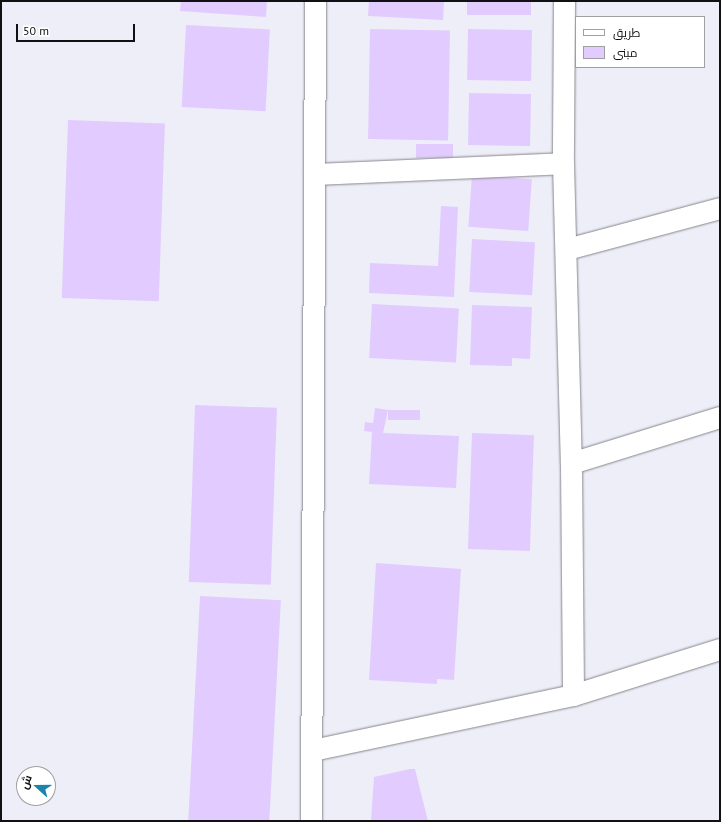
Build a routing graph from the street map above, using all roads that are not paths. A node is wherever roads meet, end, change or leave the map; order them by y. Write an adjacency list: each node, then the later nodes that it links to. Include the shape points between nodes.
1 (315, 1): 4 (street)
2 (564, 1): 3 (street)
3 (563, 163): 4 (street); 6 (street)
4 (314, 174): 11 (street)
5 (720, 208): 6 (street)
6 (567, 249): 8 (street)
7 (720, 417): 8 (street)
8 (571, 462): 10 (street)
9 (720, 649): 10 (street)
10 (573, 695): 11 (street)
11 (312, 750): 12 (street)
12 (311, 821)

